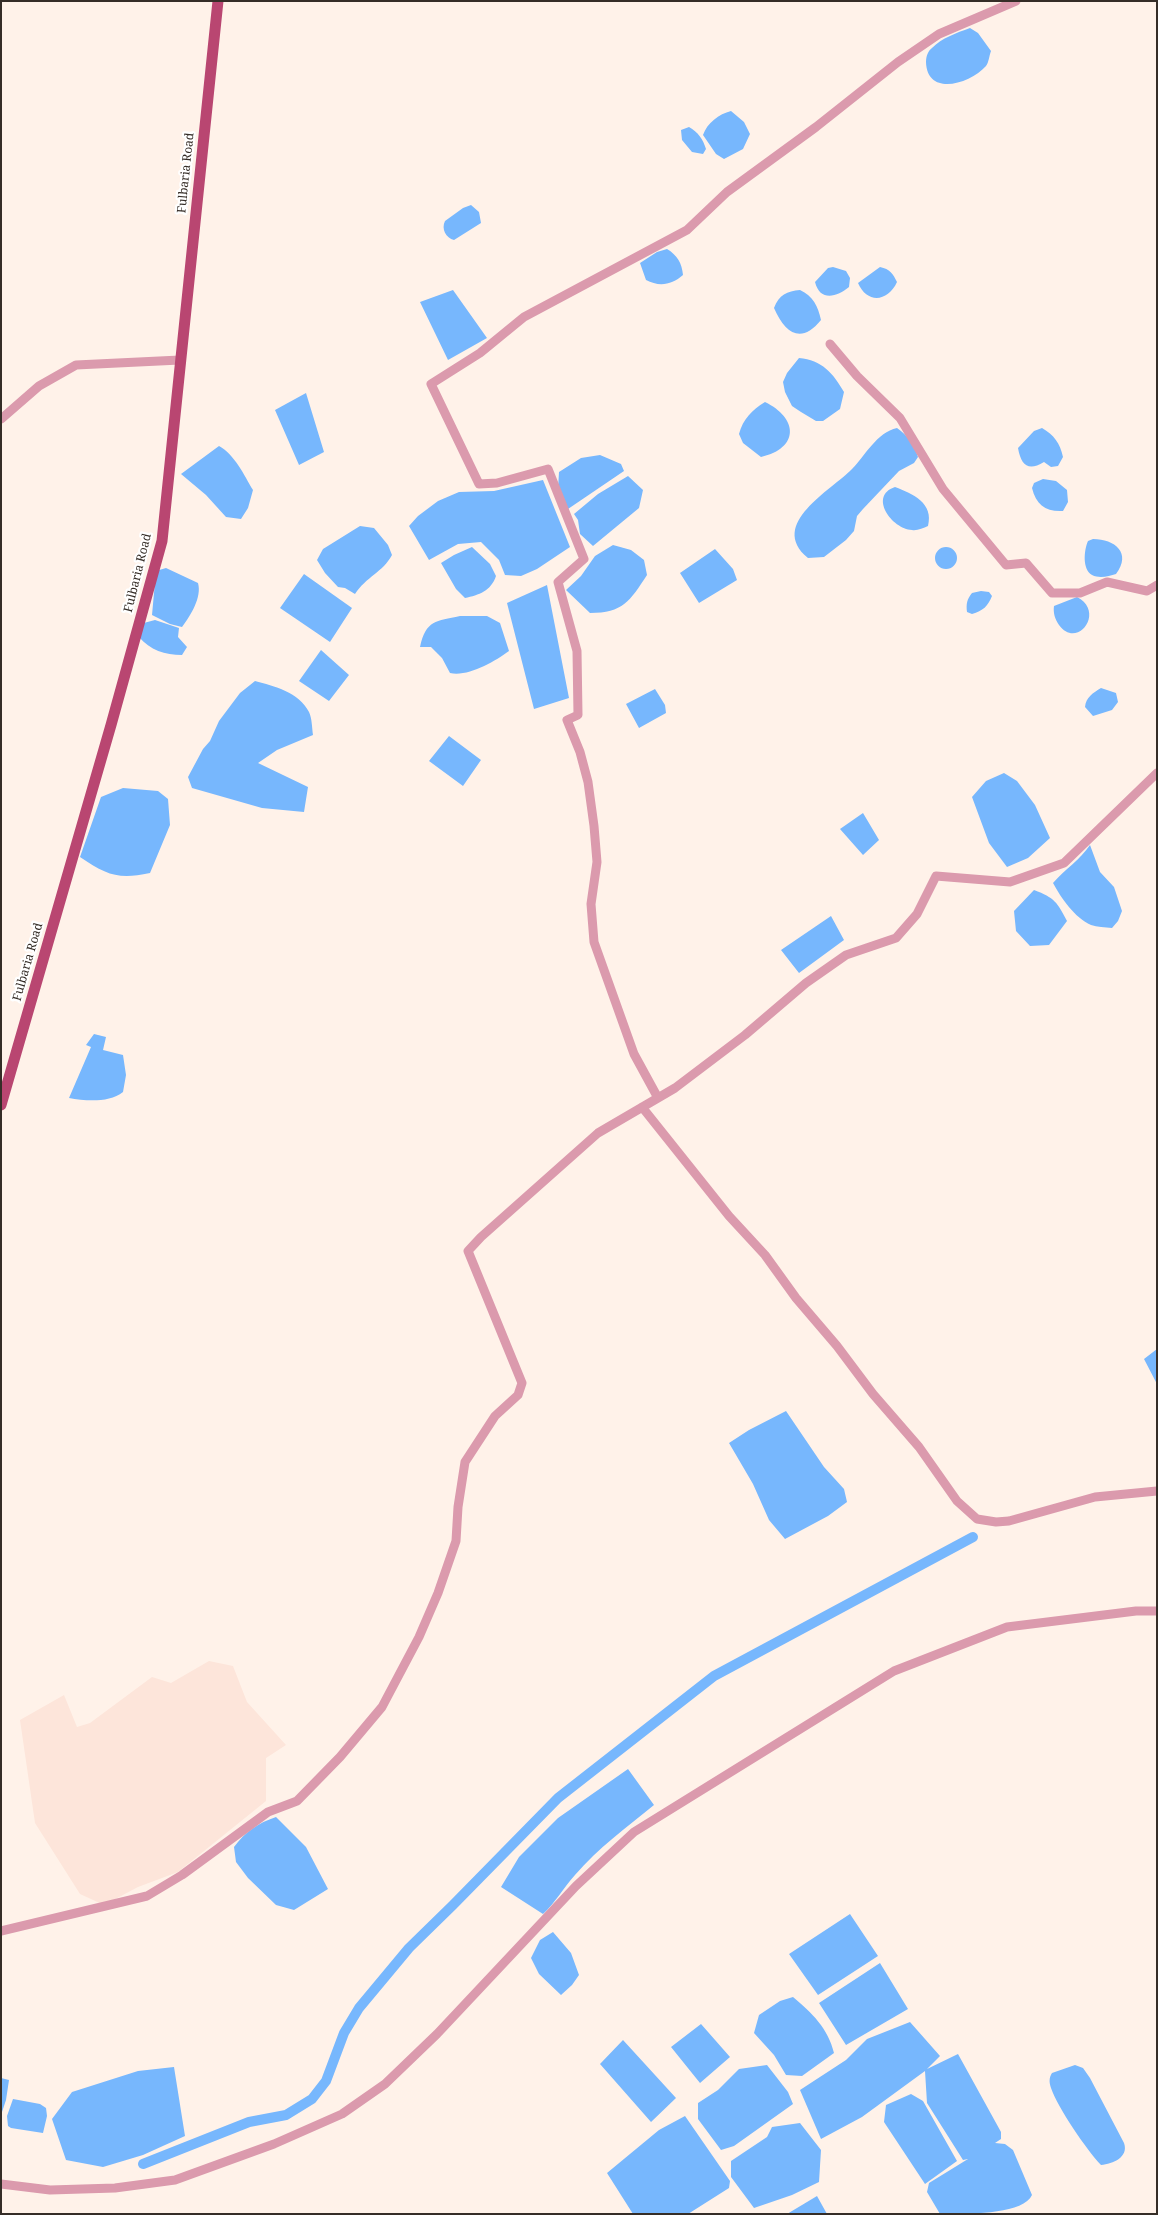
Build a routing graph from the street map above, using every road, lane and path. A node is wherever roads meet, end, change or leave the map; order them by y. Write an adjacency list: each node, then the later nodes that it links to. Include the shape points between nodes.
1 (218, 1): 4 (main road, Fulbaria Road)
2 (1016, 1): 8 (street, via 939,34 727,192 687,230 524,318 480,353 431,384 478,484 497,483 548,469 584,558 558,582 578,651 578,715 567,720 588,782 594,826 597,862 591,904 594,942 634,1054)
3 (830, 344): 6 (street, via 900,418 943,489 1006,565 1026,563 1052,594 1080,593 1107,582 1147,591)
4 (180, 360): 5 (street, via 76,366 39,386); 9 (main road, Fulbaria Road, via 162,540)
5 (1, 419)
6 (1157, 585)
7 (1157, 773): 8 (street, via 1064,863 1010,882 936,876 917,914 896,938 846,955 806,983 717,1057)
8 (658, 1098): 10 (street)
9 (1, 1105)
10 (642, 1107): 11 (street, via 919,1447 957,1501 977,1520 1009,1520 1095,1497); 13 (street, via 598,1133 468,1251 522,1383 518,1395 496,1416 465,1462 456,1541 447,1568 419,1637 382,1707 297,1801 268,1812 182,1875 147,1896)
11 (1157, 1491)
12 (1157, 1611): 14 (street, via 1007,1627 894,1671 634,1832 569,1893 385,2084 342,2114 274,2144 175,2180 115,2188 50,2190)
13 (1, 1931)
14 (1, 2184)

